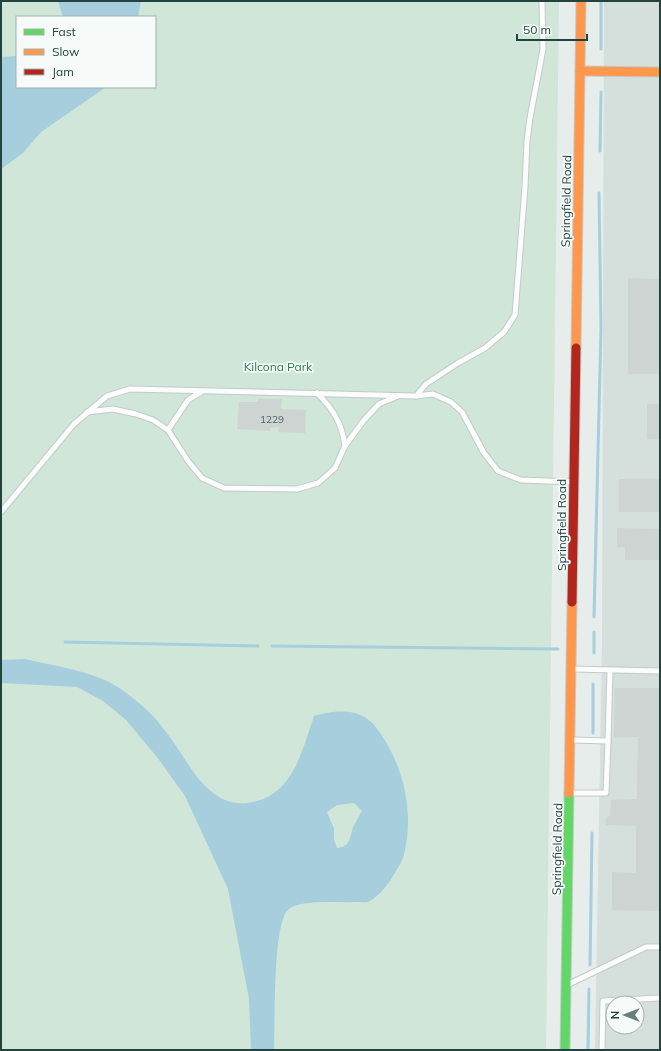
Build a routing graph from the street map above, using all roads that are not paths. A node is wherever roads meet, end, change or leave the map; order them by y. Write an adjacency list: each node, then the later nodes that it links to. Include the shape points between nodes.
1 (542, 1): 8 (lane, via 543,49 527,141 526,187 515,315 504,332 485,348 426,384)
2 (581, 1): 3 (street, Springfield Road)
3 (580, 71): 4 (street); 12 (street, Springfield Road)
4 (660, 72)
5 (202, 391): 6 (lane); 9 (lane, via 130,389 107,396); 10 (lane, via 188,400)
6 (318, 392): 7 (lane); 11 (lane, via 338,419)
7 (399, 395): 8 (lane); 11 (lane, via 379,404)
8 (416, 396): 12 (lane, via 433,394 451,402 462,412 484,453 498,471 521,480)
9 (87, 412): 10 (lane, via 113,409 136,414 154,420); 13 (lane, via 74,424)
10 (168, 430): 11 (lane, via 202,478 224,488 297,489 318,483 335,468)
11 (345, 446)
12 (574, 482): 14 (street, Springfield Road)
13 (1, 512)
14 (572, 669): 15 (lane); 17 (street, Springfield Road)
15 (610, 670): 16 (lane); 18 (lane)
16 (660, 671)
17 (571, 740): 18 (lane); 19 (street, Springfield Road)
18 (608, 741): 19 (lane, via 606,793)
19 (570, 793): 21 (street, Springfield Road)
20 (660, 947): 21 (lane, via 646,947)
21 (566, 986): 23 (street, Springfield Road)
22 (660, 998): 24 (lane, via 603,1001)
23 (565, 1050)
24 (602, 1050)

